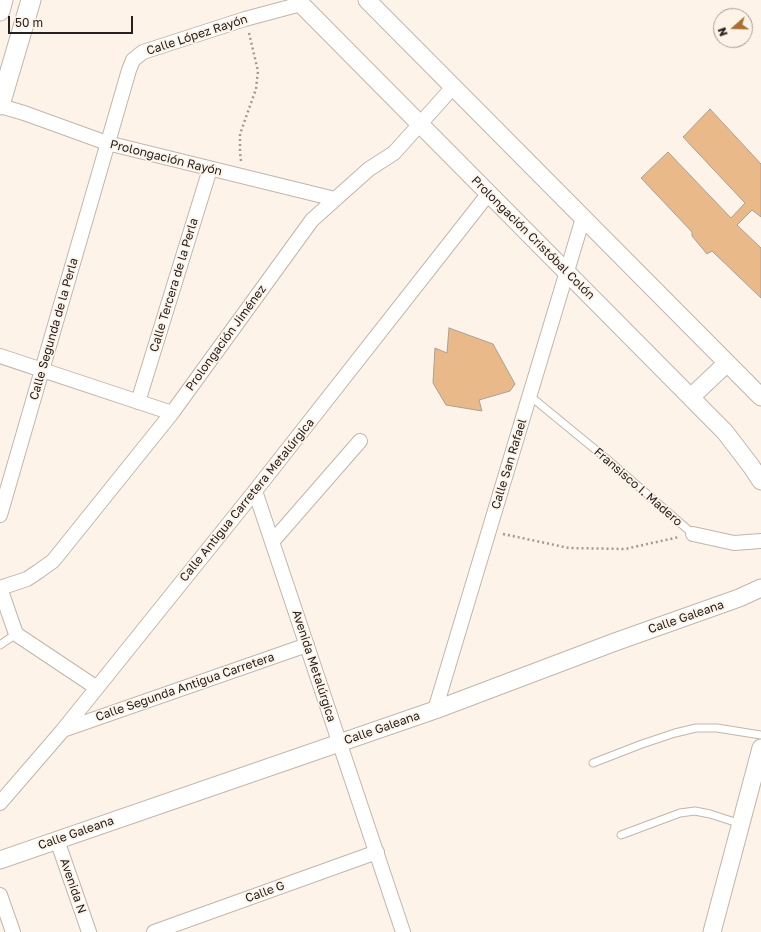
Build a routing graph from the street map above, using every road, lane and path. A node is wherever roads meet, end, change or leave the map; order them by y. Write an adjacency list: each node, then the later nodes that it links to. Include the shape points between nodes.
1 (3, 0): 5 (main road)
2 (31, 0): 8 (main road)
3 (367, 0): 7 (street)
4 (299, 2): 6 (street, Calle López Rayón); 9 (street, Prolongación Cristóbal Colón)
5 (0, 11)
6 (245, 19): 10 (street, Calle López Rayón, via 143,52 133,60); 12 (path, via 258,72 256,89 240,134)
7 (453, 87): 9 (street, Prolongación Jiménez); 15 (street)
8 (0, 106): 10 (street, Prolongación Rayón)
9 (420, 123): 13 (street, Prolongación Cristóbal Colón); 14 (street, Prolongación Jiménez, via 394,153 369,169)
10 (107, 143): 11 (street, Prolongación Rayón); 19 (street, Calle Segunda de la Perla)
11 (210, 169): 12 (street, Prolongación Rayón); 23 (street, Calle Tercera de la Perla)
12 (244, 177): 14 (street, Prolongación Rayón)
13 (489, 193): 16 (street, Prolongación Cristóbal Colón); 27 (street, Calle Antigua Carretera Metalúrgica)
14 (335, 199): 24 (street, Prolongación Jiménez, via 312,220)
15 (583, 218): 16 (street, Calle San Rafael); 18 (street)
16 (567, 272): 20 (street, Calle San Rafael); 21 (street, Prolongación Cristóbal Colón)
17 (0, 356): 19 (street)
18 (727, 363): 21 (street); 22 (street)
19 (42, 370): 23 (street); 28 (street, Calle Segunda de la Perla)
20 (530, 396): 29 (street, Calle San Rafael); 30 (lane, Fransisco I. Madero)
21 (691, 397): 26 (street, Prolongación Cristóbal Colón, via 725,432)
22 (761, 397)
23 (138, 402): 24 (street)
24 (172, 413): 33 (street, Prolongación Jiménez, via 52,561 27,579)
25 (360, 441): 32 (street)
26 (761, 481)
27 (255, 491): 32 (street, Avenida Metalúrgica); 38 (street, Calle Antigua Carretera Metalúrgica)
28 (0, 515)
29 (489, 531): 30 (path, via 569,548 593,549 624,549); 39 (street, Calle San Rafael)
30 (694, 534): 31 (street, Fransisco I. Madero, via 734,543)
31 (761, 541)
32 (272, 542): 37 (street, Avenida Metalúrgica)
33 (0, 588): 35 (street)
34 (761, 588): 39 (street, Calle Galeana)
35 (16, 634): 36 (lane); 38 (street)
36 (0, 645)
37 (307, 645): 40 (street, Calle Segunda Antigua Carretera); 42 (street, Avenida Metalúrgica)
38 (97, 688): 40 (street, Calle Antigua Carretera Metalúrgica)
39 (435, 710): 42 (street, Calle Galeana)
40 (62, 730): 46 (street, Calle Antigua Carretera Metalúrgica)
41 (761, 735): 44 (lane, via 717,728 696,728)
42 (340, 743): 49 (street, Calle Galeana); 50 (street, Avenida Metalúrgica)
43 (761, 748): 45 (street)
44 (592, 763)
45 (757, 777): 47 (street)
46 (0, 803)
47 (741, 824): 48 (lane, via 695,811 680,813); 57 (street)
48 (621, 835)
49 (57, 840): 51 (street, Calle Galeana); 54 (street, Avenida N)
50 (377, 852): 55 (street, Calle G); 56 (street, Avenida Metalúrgica)
51 (0, 860)
52 (0, 895): 53 (street)
53 (13, 932)
54 (89, 932)
55 (154, 932)
56 (402, 932)
57 (712, 932)

